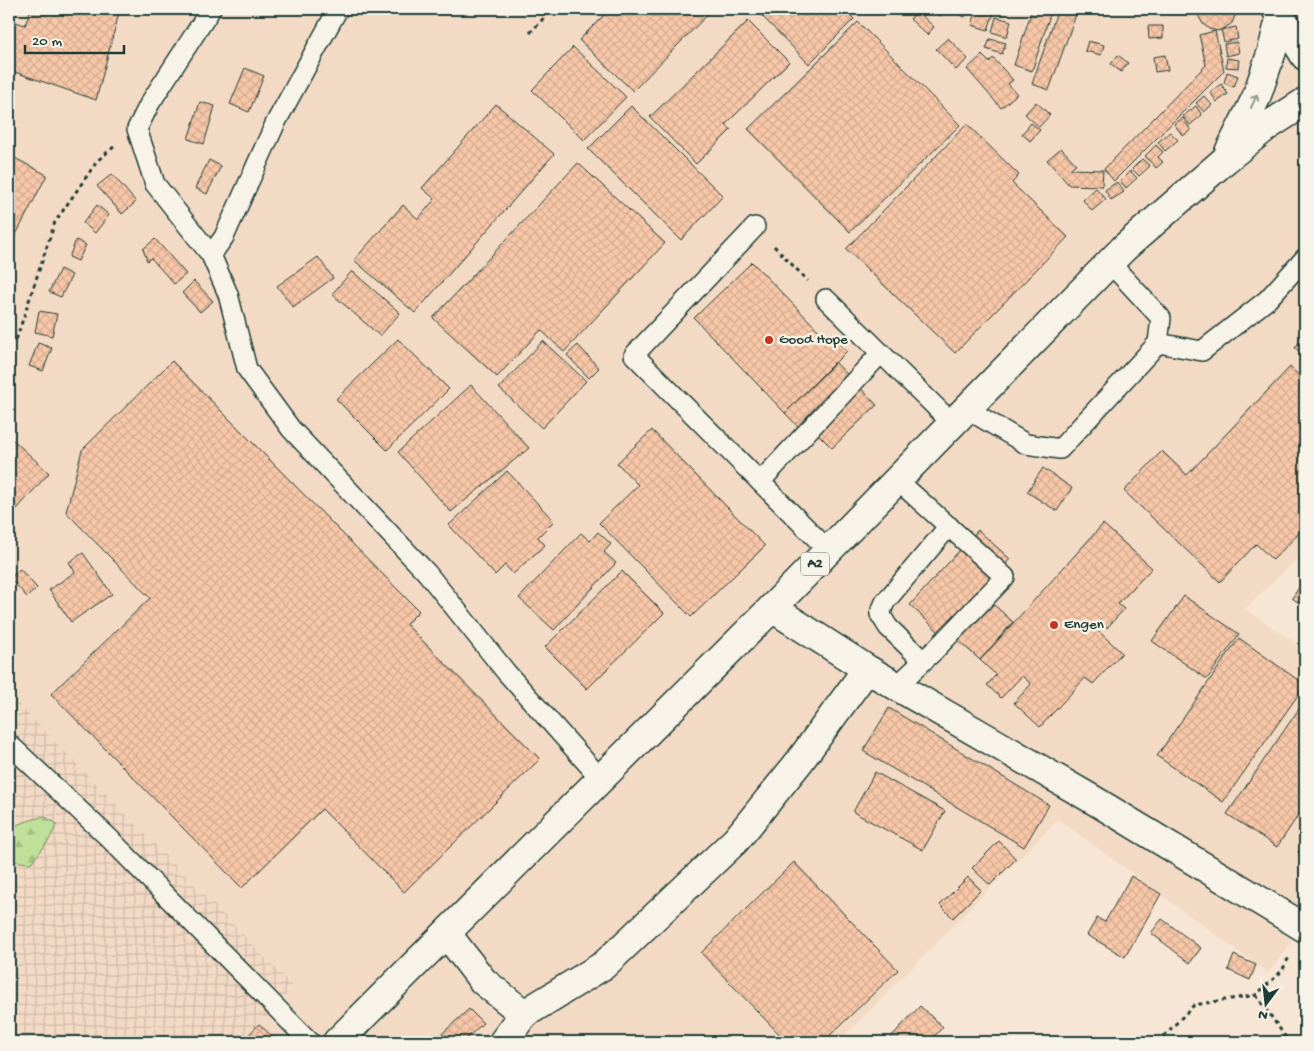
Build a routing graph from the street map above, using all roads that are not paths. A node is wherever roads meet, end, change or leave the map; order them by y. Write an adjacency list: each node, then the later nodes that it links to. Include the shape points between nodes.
1 (211, 9): 8 (lane, via 150,103 137,129 155,184)
2 (338, 9): 8 (lane, via 276,122 224,237)
3 (1278, 14): 4 (main road); 6 (main road, one-way to 3, via 1256,98 1272,51)
4 (1305, 56)
5 (1305, 102): 6 (main road, A2, via 1266,127)
6 (1225, 160): 10 (main road, A2)
7 (754, 227): 16 (lane, via 634,355)
8 (211, 255): 24 (lane, via 228,294 247,369 291,429 426,572 506,672)
9 (1305, 258): 12 (lane, via 1267,300 1202,351)
10 (1110, 263): 12 (lane, via 1161,318); 14 (main road, A2)
11 (826, 299): 13 (lane)
12 (1158, 343): 14 (lane, via 1060,449 1026,444)
13 (881, 353): 14 (lane); 16 (lane)
14 (960, 416): 15 (main road, A2)
15 (898, 480): 17 (lane); 18 (main road, A2)
16 (760, 482): 18 (lane)
17 (949, 526): 20 (lane, via 885,602 880,614 888,627); 20 (lane, via 1005,577)
18 (828, 550): 19 (main road, A2)
19 (772, 608): 21 (main road); 24 (main road, A2)
20 (923, 660): 22 (lane)
21 (867, 669): 22 (main road); 27 (main road, via 799,762 736,840 604,964)
22 (897, 686): 25 (main road)
23 (9, 744): 28 (lane, via 109,838)
24 (601, 779): 26 (main road, A2)
25 (1305, 928)
26 (446, 934): 27 (main road, via 483,980); 29 (main road, A2)
27 (524, 1014): 30 (main road)
28 (310, 1042)
29 (336, 1042)
30 (503, 1042)

